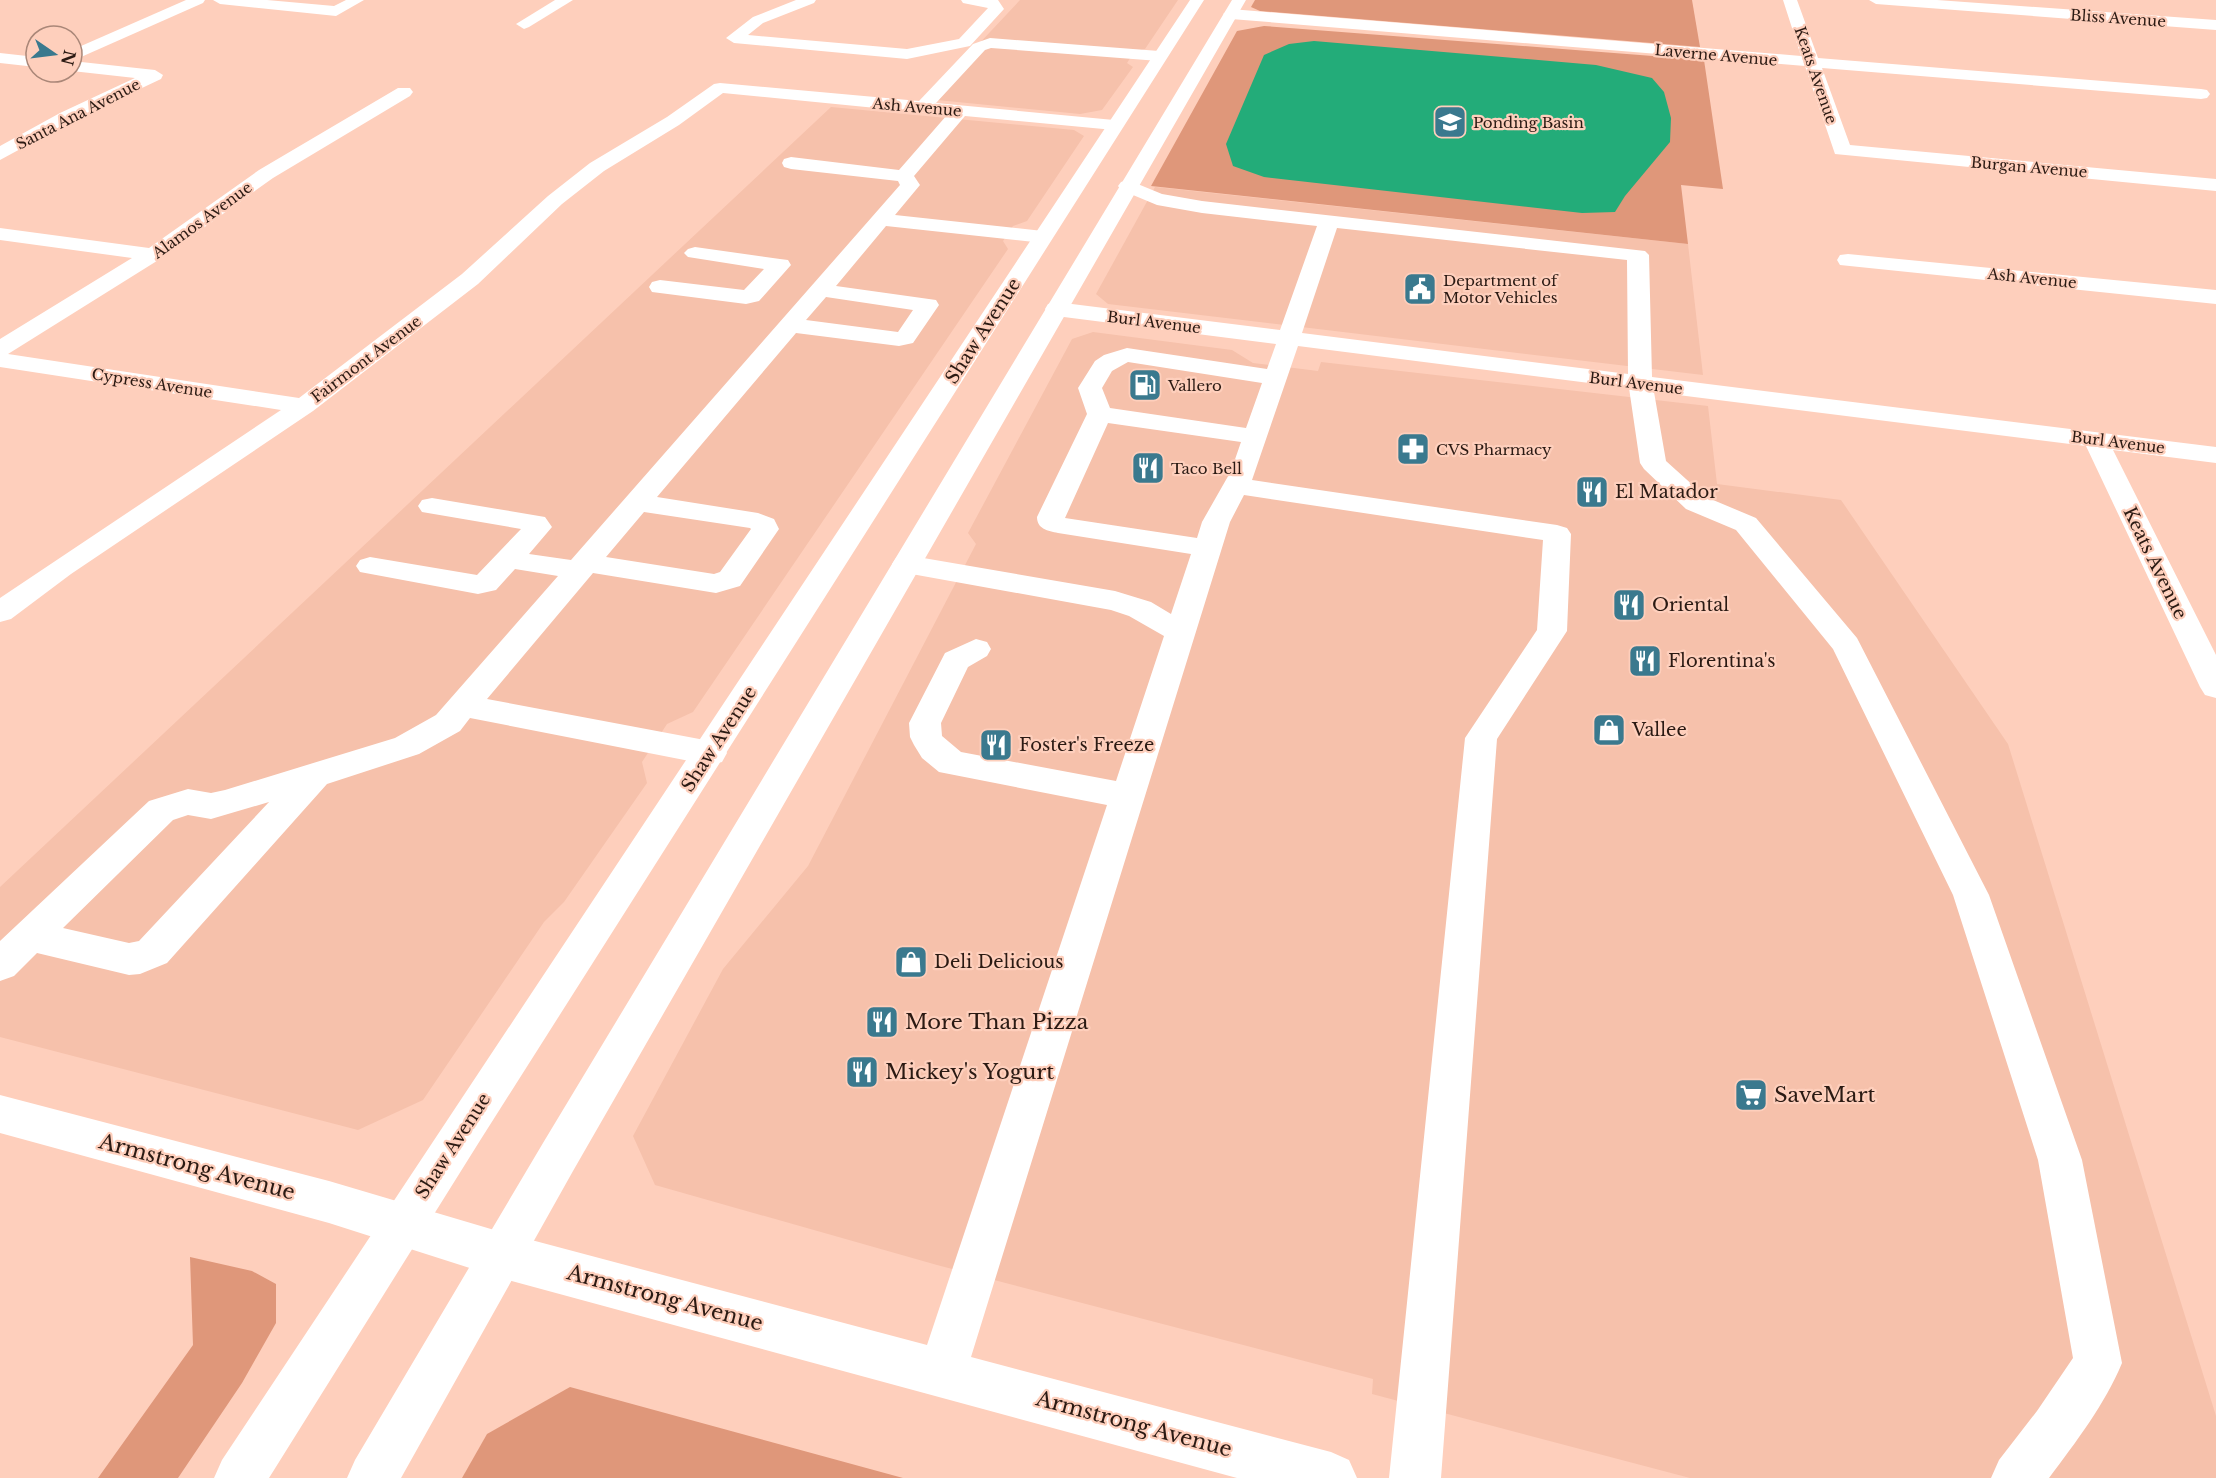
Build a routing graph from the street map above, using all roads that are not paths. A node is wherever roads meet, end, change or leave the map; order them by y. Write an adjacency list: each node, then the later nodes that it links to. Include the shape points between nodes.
1 (198, 0): 14 (street)
2 (220, 0): 3 (street, via 336,11)
3 (357, 0)
4 (566, 0): 10 (street)
5 (809, 0): 12 (street, via 758,20)
6 (968, 0): 15 (street, via 993,3 996,9 964,43)
7 (1790, 0): 20 (street, Keats Avenue)
8 (1876, 0): 11 (street, Bliss Avenue)
9 (1221, 6): 18 (street, Shaw Avenue); 20 (street, Laverne Avenue); 32 (street)
10 (524, 24)
11 (2216, 25)
12 (734, 38): 13 (street); 15 (street)
13 (721, 49)
14 (84, 51)
15 (907, 54): 17 (street)
16 (0, 58): 19 (street)
17 (967, 59): 18 (street, via 980,47); 25 (street)
18 (1157, 59): 27 (street, Shaw Avenue)
19 (24, 61)
20 (1812, 63): 24 (street, Laverne Avenue); 28 (street, Keats Avenue)
21 (84, 67): 29 (street, Santa Ana Avenue, via 155,75)
22 (720, 88): 25 (street, Ash Avenue); 52 (street, Fairmont Avenue, via 597,167 555,200 470,279)
23 (404, 92): 39 (street, Alamos Avenue, via 256,181)
24 (2201, 94)
25 (923, 107): 26 (street, Ash Avenue)
26 (960, 111): 27 (street, Ash Avenue); 31 (street)
27 (1123, 130): 37 (street, Shaw Avenue)
28 (1842, 150): 33 (street, Burgan Avenue)
29 (0, 154)
30 (791, 163): 31 (street)
31 (904, 176): 34 (street, via 910,184)
32 (1121, 180): 35 (street, via 1156,199); 45 (street)
33 (2216, 184)
34 (880, 219): 37 (street); 42 (street)
35 (1329, 221): 47 (street); 51 (street, via 1638,255)
36 (0, 234): 39 (street)
37 (1050, 243): 70 (street, Shaw Avenue)
38 (695, 253): 41 (street, via 777,263 780,265)
39 (153, 255): 48 (street, Alamos Avenue)
40 (1848, 260): 44 (street, Ash Avenue)
41 (773, 273): 42 (street); 43 (street, via 746,297)
42 (812, 281): 46 (street); 46 (street, via 928,305 905,338 899,339)
43 (660, 287)
44 (2216, 297)
45 (1047, 304): 47 (street, Burl Avenue); 62 (street)
46 (790, 325): 58 (street)
47 (1288, 339): 50 (street); 51 (street, Burl Avenue)
48 (0, 349)
49 (0, 360): 52 (street, Cypress Avenue)
50 (1275, 378): 53 (street, via 1127,355 1099,369 1090,388); 54 (street)
51 (1640, 383): 55 (street, Burl Avenue); 83 (street, via 1653,463 1696,502 1746,525 1846,645 1971,895 2060,1160 2098,1363)
52 (304, 406): 65 (street, Fairmont Avenue)
53 (1100, 414): 54 (street); 60 (street, via 1052,522)
54 (1256, 437): 57 (street)
55 (2095, 440): 56 (street, Burl Avenue); 68 (street, Keats Avenue)
56 (2216, 455)
57 (1236, 486): 60 (street, via 1216,522); 82 (street, via 1557,534 1552,631 1481,738)
58 (639, 503): 64 (street); 64 (street, via 758,521 765,529 730,579 716,584)
59 (432, 506): 61 (street, via 535,523 538,527)
60 (1208, 548): 66 (street)
61 (508, 559): 63 (street, via 486,583 478,585); 64 (street)
62 (906, 564): 66 (street, via 1115,602 1140,609); 77 (street)
63 (370, 566)
64 (584, 567): 69 (street)
65 (0, 612)
66 (1181, 633): 72 (street)
67 (976, 649): 72 (street, via 956,660 925,723 926,737 934,750 951,763)
68 (2216, 687)
69 (465, 706): 70 (street); 71 (street, via 448,723 407,746)
70 (710, 753): 76 (street, Shaw Avenue)
71 (316, 775): 73 (street, via 225,803 211,806 188,802 161,810); 73 (street, via 153,952 129,959)
72 (1128, 796): 78 (street)
73 (30, 936): 74 (street)
74 (0, 965)
75 (0, 1114): 76 (street, Armstrong Avenue, via 329,1202)
76 (403, 1226): 77 (street, Armstrong Avenue); 79 (street, Shaw Avenue)
77 (501, 1255): 78 (street, Armstrong Avenue); 80 (street)
78 (942, 1372): 81 (street, Armstrong Avenue)
79 (240, 1478)
80 (373, 1478)
81 (1331, 1478)
82 (1415, 1478)
83 (2017, 1478)

